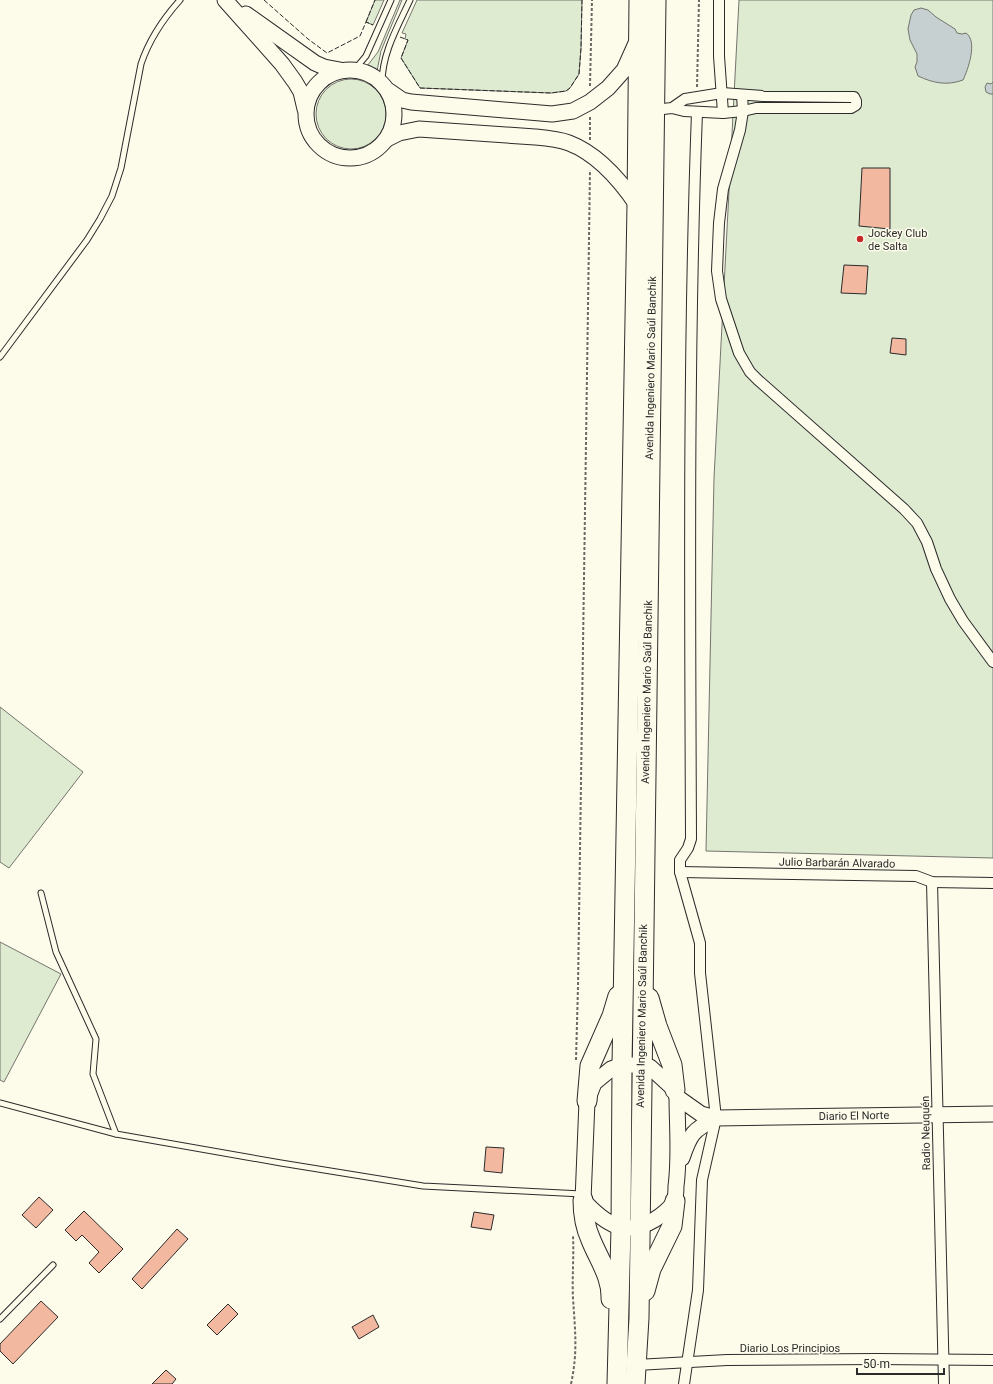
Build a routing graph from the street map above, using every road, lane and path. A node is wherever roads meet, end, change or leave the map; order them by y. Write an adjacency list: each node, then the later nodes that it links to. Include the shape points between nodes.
1 (180, 0): 26 (lane, via 146,48 121,168 103,214 87,240)
2 (225, 0): 12 (street, via 315,63); 19 (street, via 282,64 301,92)
3 (391, 0): 11 (lane, via 368,52)
4 (410, 0): 13 (lane, via 387,53 382,71)
5 (592, 0): 17 (path)
6 (639, 0): 10 (highway, Avenida Ingeniero Mario Saúl Banchik)
7 (656, 0): 18 (highway, Avenida Ingeniero Mario Saúl Banchik)
8 (699, 0): 16 (path)
9 (719, 0): 14 (street)
10 (638, 38): 17 (street, via 624,70 608,88); 25 (highway, Avenida Ingeniero Mario Saúl Banchik)
11 (355, 69): 12 (street); 13 (street, via 370,74)
12 (340, 70): 19 (street, via 316,85)
13 (385, 87): 17 (street, via 402,100 411,102 552,114 573,111); 23 (street, via 393,103 395,115)
14 (722, 93): 15 (street); 16 (street); 22 (street)
15 (742, 95): 20 (street); 20 (street, via 854,97 856,101 856,105 851,108 756,108)
16 (697, 97): 18 (street, via 685,99)
17 (590, 102): 24 (path)
18 (663, 109): 21 (street); 33 (highway, Avenida Ingeniero Mario Saúl Banchik)
19 (305, 110): 23 (street, via 306,124 312,138 322,149 335,156 349,159 364,156 377,150)
20 (743, 111): 22 (street); 27 (street, via 723,189 717,271 721,299 739,353 758,380 917,523 950,599)
21 (697, 112): 22 (street); 28 (street, via 690,403 691,839 680,860)
22 (723, 113)
23 (387, 139): 24 (street, via 399,133 419,129 535,137 570,143)
24 (590, 154): 25 (street, via 619,180); 34 (path)
25 (637, 205): 32 (highway, Avenida Ingeniero Mario Saúl Banchik)
26 (0, 357)
27 (993, 662)
28 (680, 872): 29 (street, Julio Barbarán Alvarado, via 916,876); 42 (street, via 700,943 700,973)
29 (932, 882): 30 (street, Julio Barbarán Alvarado); 41 (street, Radio Neuquén)
30 (993, 883)
31 (41, 893): 43 (lane, via 56,952 96,1039 93,1074)
32 (625, 969): 35 (highway, Avenida Ingeniero Mario Saúl Banchik); 38 (highway, via 612,1016 590,1066)
33 (643, 978): 36 (highway, Avenida Ingeniero Mario Saúl Banchik); 37 (highway, via 657,1026 672,1064)
34 (576, 1063)
35 (622, 1065): 36 (street); 38 (street, via 611,1069 594,1083); 47 (highway, Avenida Ingeniero Mario Saúl Banchik)
36 (642, 1065): 37 (street, via 650,1067); 47 (highway, Avenida Ingeniero Mario Saúl Banchik)
37 (676, 1093): 42 (street, via 701,1114); 44 (street)
38 (587, 1101): 45 (street)
39 (0, 1103): 43 (lane)
40 (993, 1114): 41 (street, Diario El Norte)
41 (938, 1115): 42 (street, Diario El Norte); 54 (street, Radio Neuquén)
42 (716, 1118): 44 (street, via 694,1132 687,1142); 55 (street, via 702,1180 698,1290)
43 (116, 1134): 45 (lane, via 423,1186)
44 (678, 1168): 46 (street)
45 (583, 1197): 47 (street, via 593,1211 603,1219); 52 (highway, via 586,1226 612,1290 610,1328)
46 (675, 1201): 47 (street, via 657,1218); 51 (highway, via 672,1226 646,1282)
47 (630, 1228): 51 (highway, Avenida Ingeniero Mario Saúl Banchik); 52 (highway, Avenida Ingeniero Mario Saúl Banchik)
48 (572, 1232): 57 (path, via 576,1339)
49 (53, 1265): 50 (lane)
50 (0, 1320)
51 (638, 1330): 56 (highway, Avenida Ingeniero Mario Saúl Banchik)
52 (618, 1347): 58 (highway, Avenida Ingeniero Mario Saúl Banchik)
53 (993, 1360): 54 (street, Diario Los Principios)
54 (944, 1361): 55 (street, Diario Los Principios, via 877,1359); 61 (street, Radio Neuquén)
55 (688, 1362): 56 (street, Diario Los Principios); 60 (street)
56 (636, 1365): 59 (highway, Avenida Ingeniero Mario Saúl Banchik)
57 (571, 1384)
58 (617, 1384)
59 (635, 1384)
60 (684, 1384)
61 (944, 1384)

